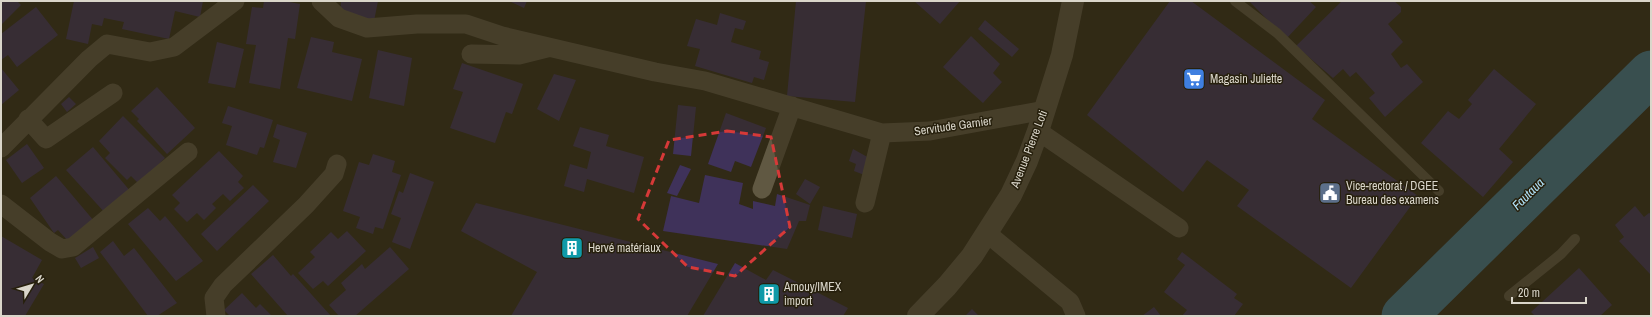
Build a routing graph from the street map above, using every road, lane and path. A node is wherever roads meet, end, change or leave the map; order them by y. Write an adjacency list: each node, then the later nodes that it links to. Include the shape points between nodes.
1 (235, 1): 10 (street, via 174,47 150,52 107,44)
2 (321, 1): 5 (street, Servitude Garnier, via 339,18 367,28 466,24)
3 (1073, 1): 9 (main road, Avenue Pierre Loti, via 1062,55)
4 (1235, 1): 17 (lane, via 1277,33)
5 (548, 47): 6 (street, via 519,55); 8 (street, Servitude Garnier, via 705,81)
6 (471, 54)
7 (113, 92): 10 (street, via 46,139)
8 (792, 106): 12 (street, Servitude Garnier); 16 (street)
9 (1045, 110): 11 (main road, Avenue Pierre Loti); 12 (street, Servitude Garnier, via 930,131)
10 (28, 119): 13 (street)
11 (1038, 131): 20 (street); 21 (main road, Avenue Pierre Loti, via 1012,195)
12 (882, 133): 18 (street)
13 (1, 148)
14 (188, 152): 19 (street, via 73,247 62,249 50,242)
15 (337, 164): 24 (street, via 334,174 306,204 223,285 214,298)
16 (762, 189)
17 (1439, 192)
18 (865, 203)
19 (1, 204)
20 (1179, 228)
21 (988, 234): 25 (main road, Avenue Pierre Loti, via 947,286); 26 (street, via 1070,302)
22 (1575, 239): 23 (lane, via 1561,254)
23 (1509, 296)
24 (216, 316)
25 (918, 316)
26 (1076, 316)

